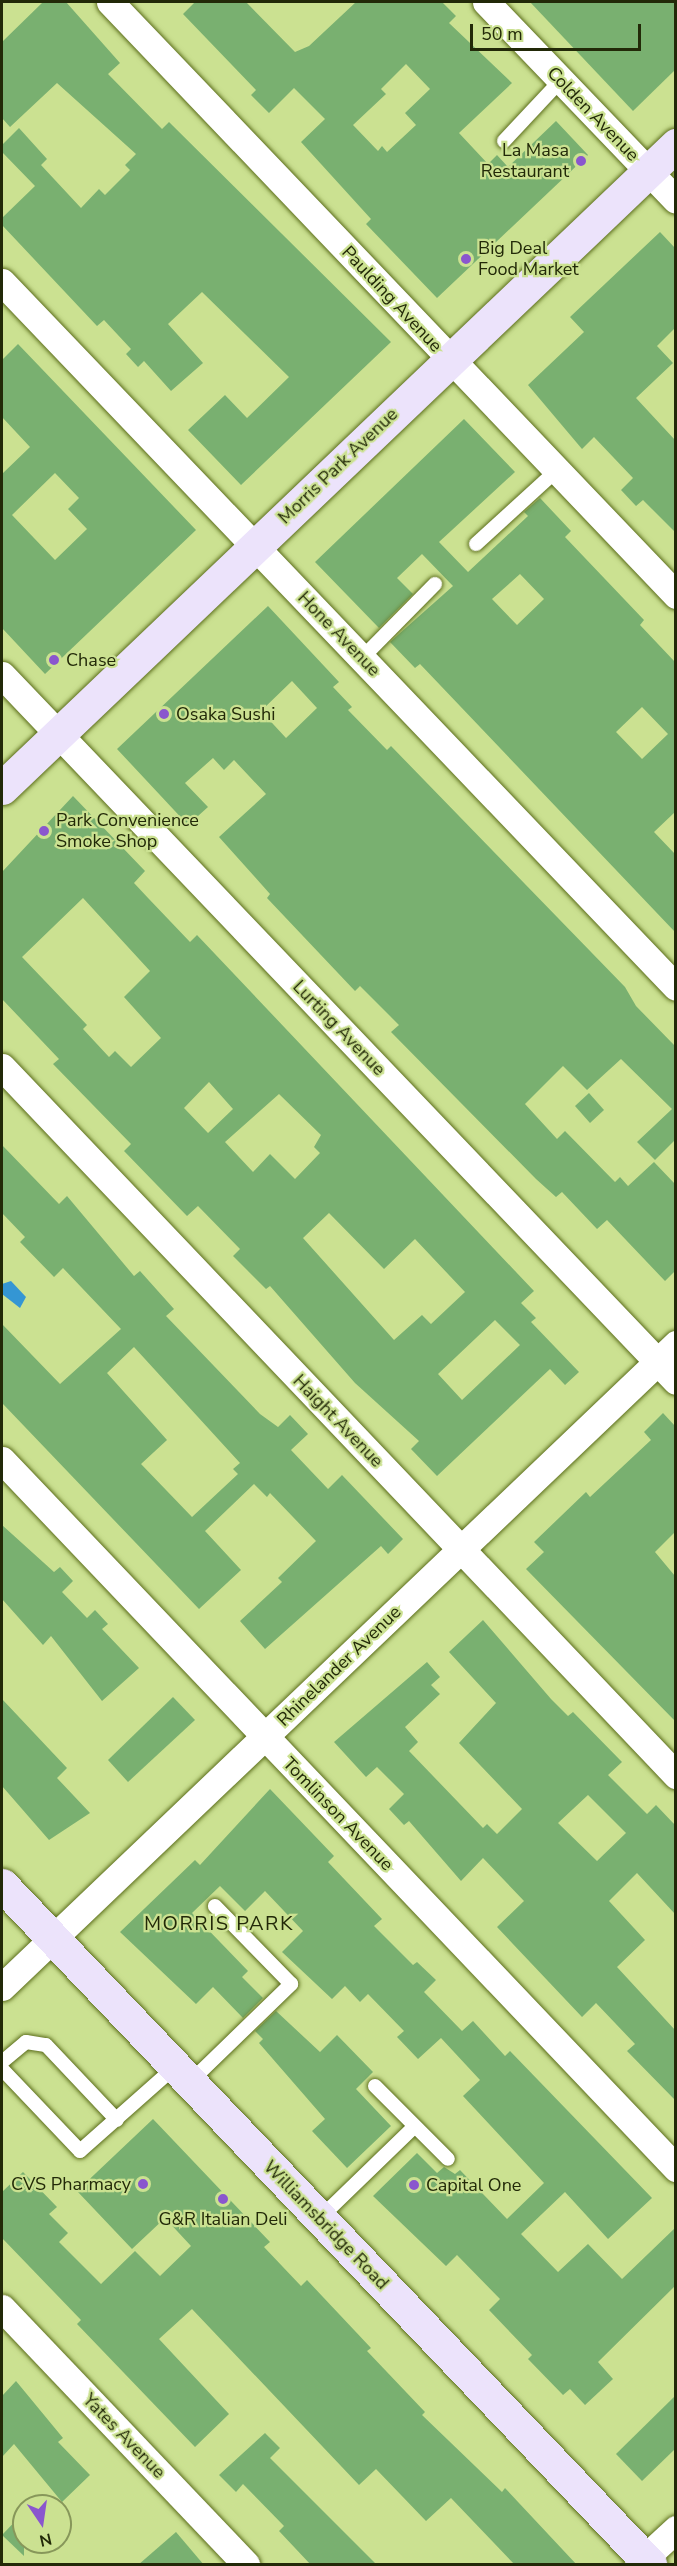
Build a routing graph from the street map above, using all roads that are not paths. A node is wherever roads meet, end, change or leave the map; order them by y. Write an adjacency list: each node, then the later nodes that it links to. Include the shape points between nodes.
1 (110, 2): 9 (street, Paulding Avenue)
2 (486, 2): 3 (street, Colden Avenue)
3 (561, 80): 4 (lane); 6 (street, Colden Avenue)
4 (504, 141)
5 (675, 145): 6 (main road, Morris Park Avenue)
6 (648, 171): 7 (street, Colden Avenue); 9 (main road, Morris Park Avenue)
7 (675, 200)
8 (2, 282): 12 (street, Hone Avenue)
9 (450, 360): 10 (street, Paulding Avenue); 12 (main road, Morris Park Avenue)
10 (557, 470): 11 (lane); 14 (street, Paulding Avenue)
11 (476, 544)
12 (254, 547): 15 (street, Hone Avenue); 17 (main road, Morris Park Avenue)
13 (435, 584): 15 (lane)
14 (675, 594)
15 (362, 658): 19 (street, Hone Avenue)
16 (2, 675): 17 (street, Lurting Avenue)
17 (58, 734): 18 (main road, Morris Park Avenue); 21 (street, Lurting Avenue)
18 (2, 788)
19 (675, 987)
20 (2, 1067): 23 (street, Haight Avenue)
21 (669, 1362): 23 (street, Rhinelander Avenue)
22 (2, 1460): 24 (street, Tomlinson Avenue)
23 (460, 1550): 24 (street, Rhinelander Avenue); 25 (street, Haight Avenue)
24 (264, 1736): 28 (street, Rhinelander Avenue); 37 (street, Tomlinson Avenue)
25 (675, 1775)
26 (2, 1885): 28 (main road, Williamsbridge Road)
27 (215, 1906): 32 (lane, via 291,1984)
28 (53, 1939): 29 (street, Rhinelander Avenue); 32 (main road, Williamsbridge Road)
29 (2, 1987)
30 (4, 2054): 34 (lane, via 26,2042 46,2045)
31 (2, 2069): 34 (lane, via 80,2151)
32 (183, 2075): 34 (lane); 38 (main road, Williamsbridge Road)
33 (375, 2086): 35 (lane)
34 (117, 2120)
35 (413, 2128): 36 (lane); 38 (lane)
36 (448, 2159)
37 (675, 2168)
38 (320, 2218): 41 (main road, Williamsbridge Road)
39 (2, 2308): 42 (street, Yates Avenue)
40 (675, 2529): 41 (street)
41 (644, 2562)
42 (246, 2565)

